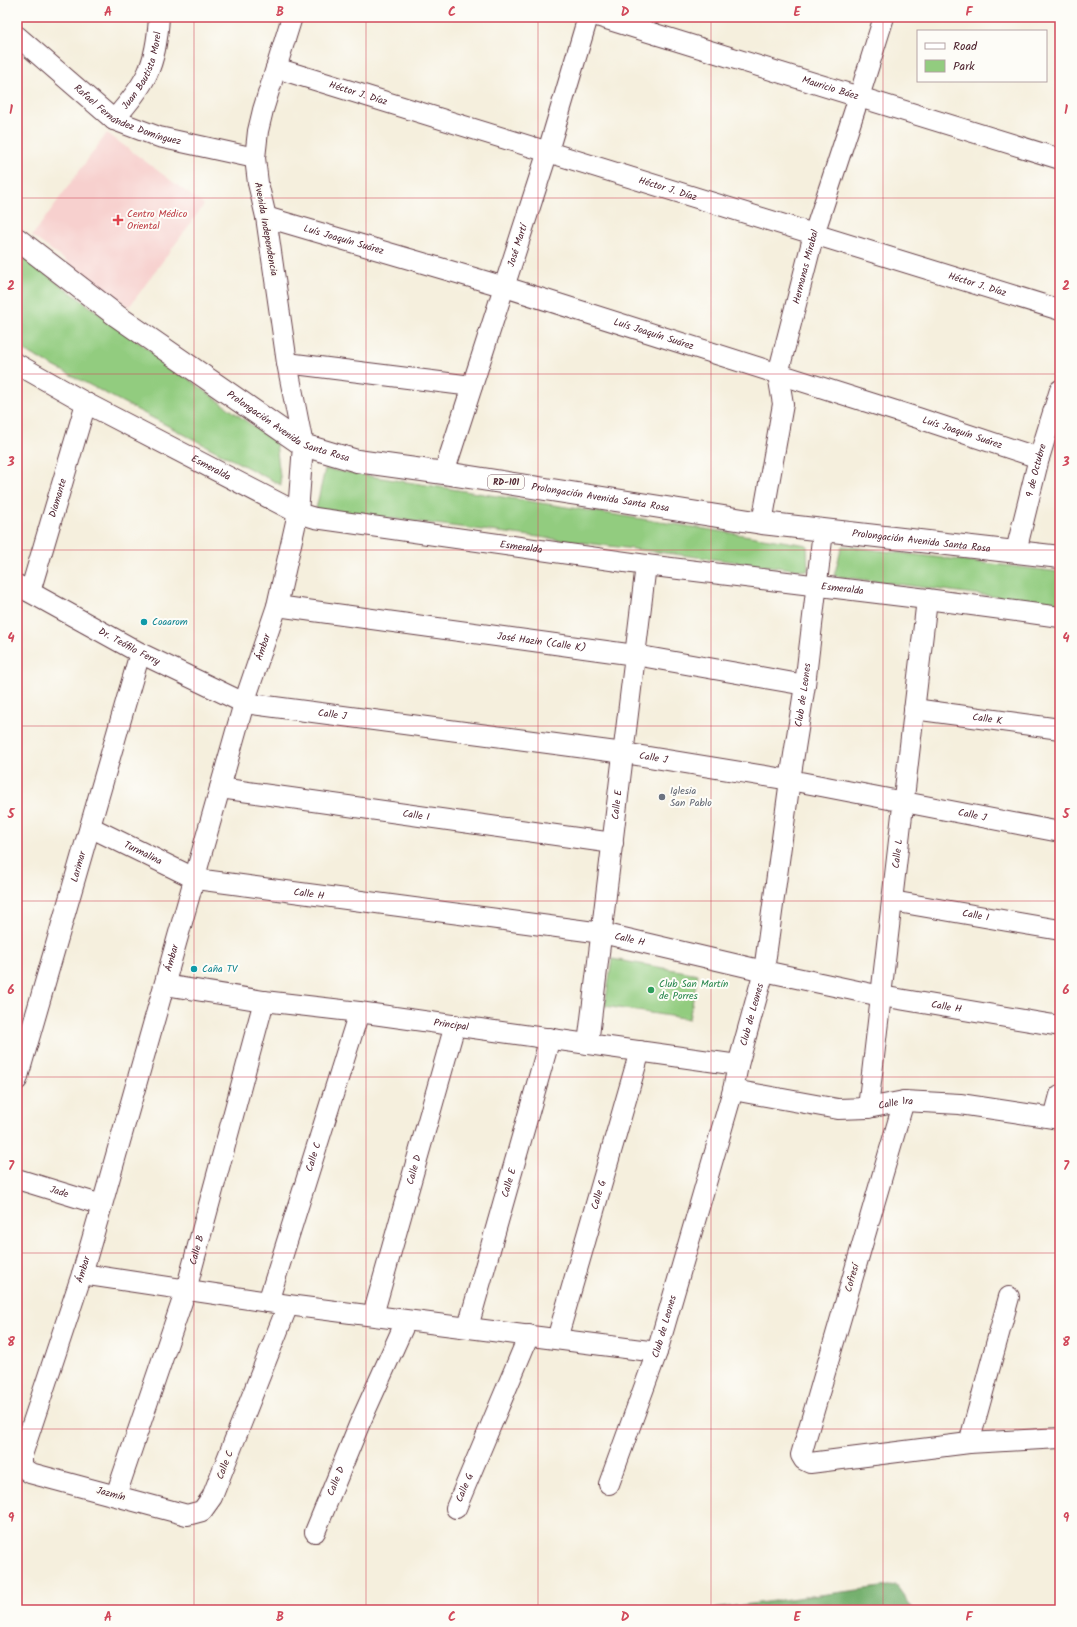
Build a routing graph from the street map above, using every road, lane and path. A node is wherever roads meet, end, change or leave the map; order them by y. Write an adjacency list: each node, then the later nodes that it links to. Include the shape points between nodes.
1 (159, 17): 9 (street, Juan Bautista Morel, via 152,65 137,93)
2 (292, 17): 7 (street, Avenida Independencia)
3 (588, 17): 10 (street, José Martí)
4 (600, 17): 8 (street, Mauricio Báez)
5 (884, 17): 8 (street, Hermanas Mirabal)
6 (17, 36): 9 (street, Rafael Fernández Domínguez)
7 (276, 68): 10 (street, Héctor J. Díaz); 11 (street, Avenida Independencia, via 258,131)
8 (859, 97): 12 (street, Mauricio Báez); 14 (street, Hermanas Mirabal)
9 (114, 120): 11 (street, Rafael Fernández Domínguez, via 159,137)
10 (548, 151): 14 (street, Héctor J. Díaz); 16 (street, José Martí)
11 (255, 158): 13 (street, Avenida Independencia)
12 (1060, 159)
13 (266, 217): 16 (street, Luís Joaquín Suárez); 18 (street, Avenida Independencia)
14 (814, 234): 17 (street, Héctor J. Díaz); 20 (street, Hermanas Mirabal)
15 (18, 242): 24 (main road, Prolongación Avenida Santa Rosa / RD-101, via 112,312)
16 (505, 287): 20 (street, Luís Joaquín Suárez); 21 (street, José Martí)
17 (1060, 310)
18 (287, 363): 21 (street); 24 (street, Avenida Independencia)
19 (17, 364): 23 (street, Esmeralda)
20 (778, 374): 25 (street, Luís Joaquín Suárez); 28 (street, Hermanas Mirabal, via 783,404)
21 (472, 386): 26 (street, José Martí)
22 (1060, 390): 25 (street, 9 de Octubre)
23 (86, 403): 27 (street, Esmeralda); 34 (street, Diamante)
24 (303, 445): 26 (main road, Prolongación Avenida Santa Rosa / RD-101, via 357,461); 27 (street, Ámbar)
25 (1040, 458): 30 (street, 9 de Octubre)
26 (444, 473): 28 (main road, Prolongación Avenida Santa Rosa / RD-101)
27 (298, 513): 32 (street, Esmeralda, via 323,519); 36 (street, Ámbar)
28 (762, 522): 29 (main road, Prolongación Avenida Santa Rosa / RD-101)
29 (823, 530): 30 (main road, Prolongación Avenida Santa Rosa / RD-101); 33 (street, Club de Leones)
30 (1016, 551): 31 (main road, Prolongación Avenida Santa Rosa / RD-101)
31 (1060, 557)
32 (646, 565): 33 (street, Esmeralda); 39 (street, Calle E)
33 (816, 586): 35 (street, Esmeralda); 40 (street, Club de Leones)
34 (24, 588): 38 (street, Dr. Teófilo Ferry)
35 (927, 599): 37 (street, Esmeralda); 42 (street, Calle L)
36 (277, 606): 39 (street, José Hazin (Calle K)); 41 (street, Ámbar)
37 (1060, 617)
38 (140, 653): 41 (street, Dr. Teófilo Ferry); 48 (street, Larimar)
39 (635, 655): 40 (street, José Hazin (Calle K)); 44 (street, Calle E)
40 (805, 685): 45 (street, Club de Leones)
41 (244, 703): 44 (street, Calle J); 46 (street, Ámbar)
42 (914, 709): 43 (street, Calle K); 47 (street, Calle L)
43 (1060, 729)
44 (624, 753): 45 (street, Calle J); 50 (street, Calle E)
45 (790, 780): 47 (street, Calle J); 55 (street, Club de Leones)
46 (220, 788): 50 (street, Calle I); 51 (street, Ámbar)
47 (903, 802): 49 (street, Calle J); 52 (street, Calle L)
48 (90, 827): 51 (street, Turmalina); 66 (street, Larimar)
49 (1060, 832)
50 (613, 843): 54 (street, Calle E)
51 (196, 879): 54 (street, Calle H); 56 (street, Ámbar)
52 (892, 901): 53 (street, Calle I); 57 (street, Calle L)
53 (1060, 930)
54 (602, 933): 55 (street, Calle H); 63 (street, Calle E)
55 (764, 971): 57 (street, Calle H); 65 (street, Club de Leones)
56 (165, 985): 58 (street, Principal); 73 (street, Ámbar)
57 (881, 996): 61 (street, Calle H); 70 (street, Calle L)
58 (264, 1001): 59 (street, Principal); 75 (street, Calle B)
59 (359, 1012): 60 (street, Principal); 77 (street, Calle C)
60 (455, 1025): 62 (street, Principal); 78 (street, Calle D)
61 (1060, 1026)
62 (550, 1038): 63 (street, Principal); 80 (street, Calle E)
63 (588, 1044): 64 (street, Principal)
64 (640, 1051): 65 (street, Principal); 82 (street, Calle G)
65 (738, 1065): 67 (street, Club de Leones)
66 (17, 1080)
67 (733, 1090): 70 (street, Calle 1ra, via 838,1109); 83 (street, Club de Leones)
68 (1060, 1095): 71 (street)
69 (904, 1101): 70 (street, Calle 1ra); 71 (street, Calle 1ra, via 960,1104); 86 (street, Cofresí, via 801,1455 810,1463)
70 (868, 1108)
71 (1057, 1119)
72 (17, 1179): 73 (street, Jade)
73 (102, 1205): 74 (street, Ámbar)
74 (82, 1274): 75 (street); 84 (street, Ámbar)
75 (186, 1290): 77 (street); 89 (street, Calle B)
76 (1009, 1298): 86 (street)
77 (278, 1303): 78 (street); 91 (street, Calle C, via 212,1497)
78 (372, 1315): 79 (street)
79 (406, 1321): 80 (street); 92 (street, Calle D)
80 (468, 1327): 81 (street)
81 (529, 1335): 82 (street); 90 (street, Calle G)
82 (557, 1339): 83 (street)
83 (657, 1352): 88 (street, Club de Leones)
84 (24, 1421): 87 (street, Ámbar)
85 (1060, 1438): 86 (street)
86 (969, 1443)
87 (22, 1467): 89 (street, Jazmín, via 30,1473)
88 (609, 1484)
89 (116, 1495): 91 (street, Jazmín, via 187,1515)
90 (456, 1508)
91 (202, 1511)
92 (315, 1532)

